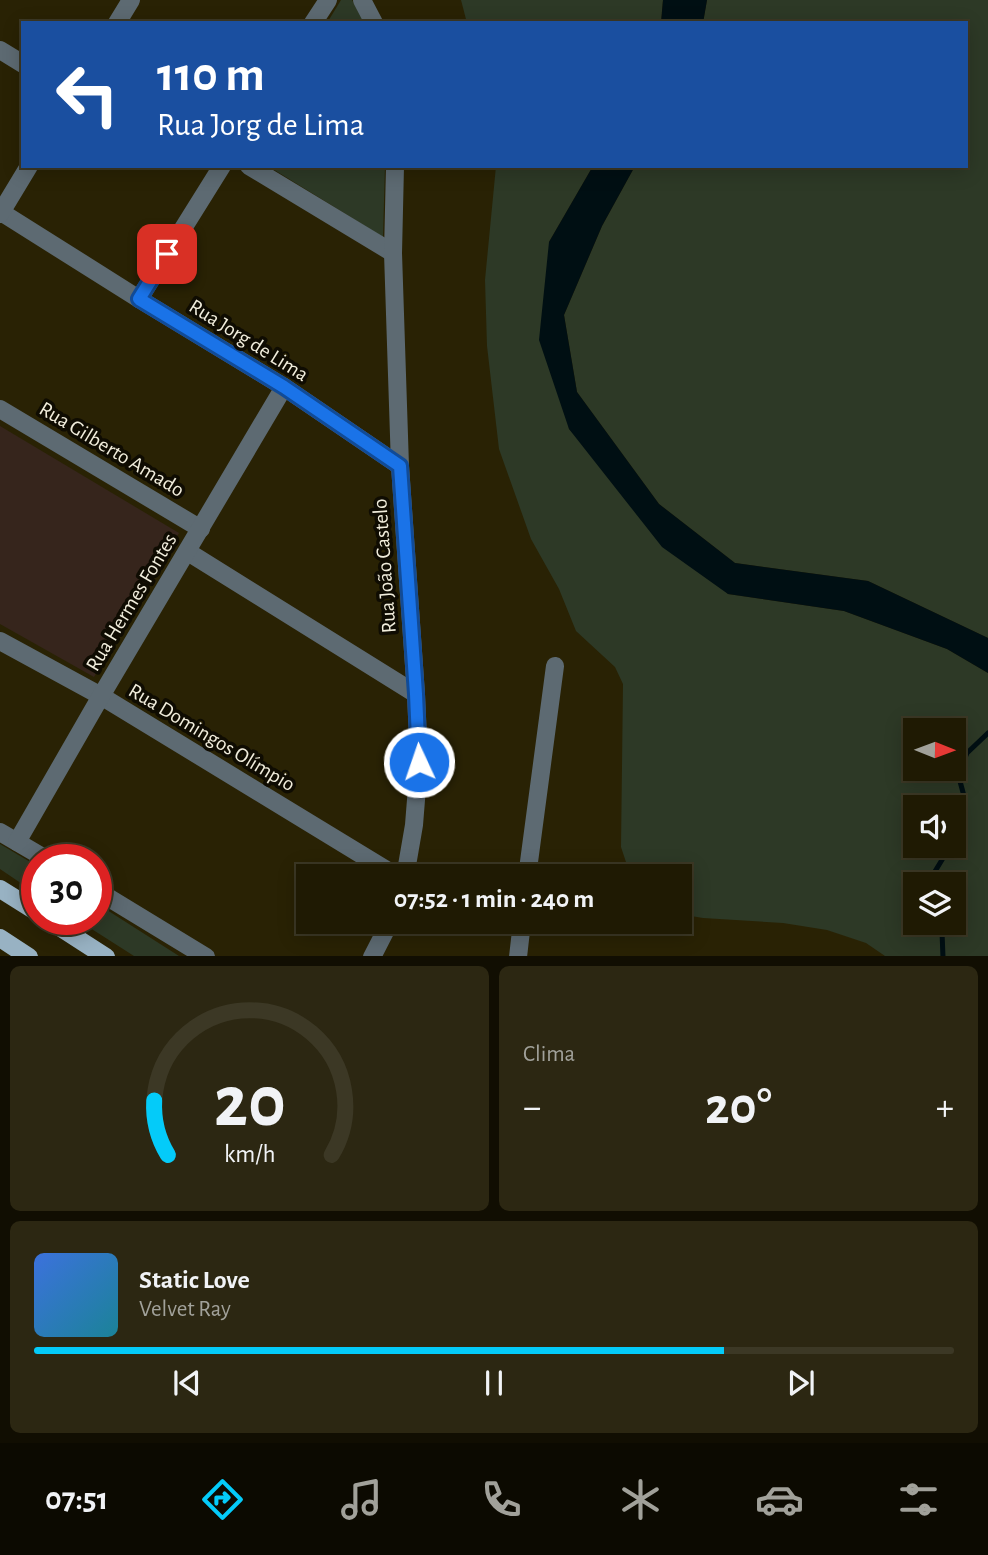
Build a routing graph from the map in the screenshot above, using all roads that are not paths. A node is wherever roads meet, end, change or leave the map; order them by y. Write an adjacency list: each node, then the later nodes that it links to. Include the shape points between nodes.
1 (131, 0): 4 (street)
2 (328, 0): 5 (street)
3 (362, 0): 6 (street)
4 (118, 21)
5 (314, 21)
6 (373, 21)
7 (0, 50): 8 (street)
8 (21, 63)
9 (28, 168): 13 (street)
10 (221, 168): 15 (street)
11 (252, 168): 14 (street)
12 (395, 168): 14 (street, Rua João Castelo)
13 (1, 213): 15 (street, Rua Jorg de Lima)
14 (393, 253): 18 (street, Rua João Castelo)
15 (139, 299): 16 (street, Rua Jorg de Lima)
16 (284, 387): 18 (street, Rua Jorg de Lima); 19 (street, Rua Hermes Fontes)
17 (0, 409): 19 (street, Rua Gilberto Amado)
18 (400, 466): 23 (street, Rua João Castelo)
19 (201, 529): 20 (street, Rua Hermes Fontes)
20 (188, 552): 23 (street); 24 (street, Rua Hermes Fontes)
21 (0, 641): 24 (street, Rua Domingos Olímpio)
22 (555, 666): 30 (street)
23 (416, 694): 29 (street, Rua João Castelo, via 418,784)
24 (101, 696): 26 (street, Rua Hermes Fontes); 28 (street, Rua Domingos Olímpio)
25 (0, 832): 26 (street)
26 (17, 842): 27 (street)
27 (21, 844)
28 (377, 864)
29 (407, 864)
30 (529, 864)
31 (0, 888): 33 (main road)
32 (112, 900): 40 (street)
33 (21, 902)
34 (384, 934): 41 (street)
35 (521, 934): 42 (street)
36 (72, 935): 39 (main road)
37 (0, 938): 38 (main road)
38 (27, 956)
39 (104, 956)
40 (204, 956)
41 (373, 956)
42 (518, 956)

